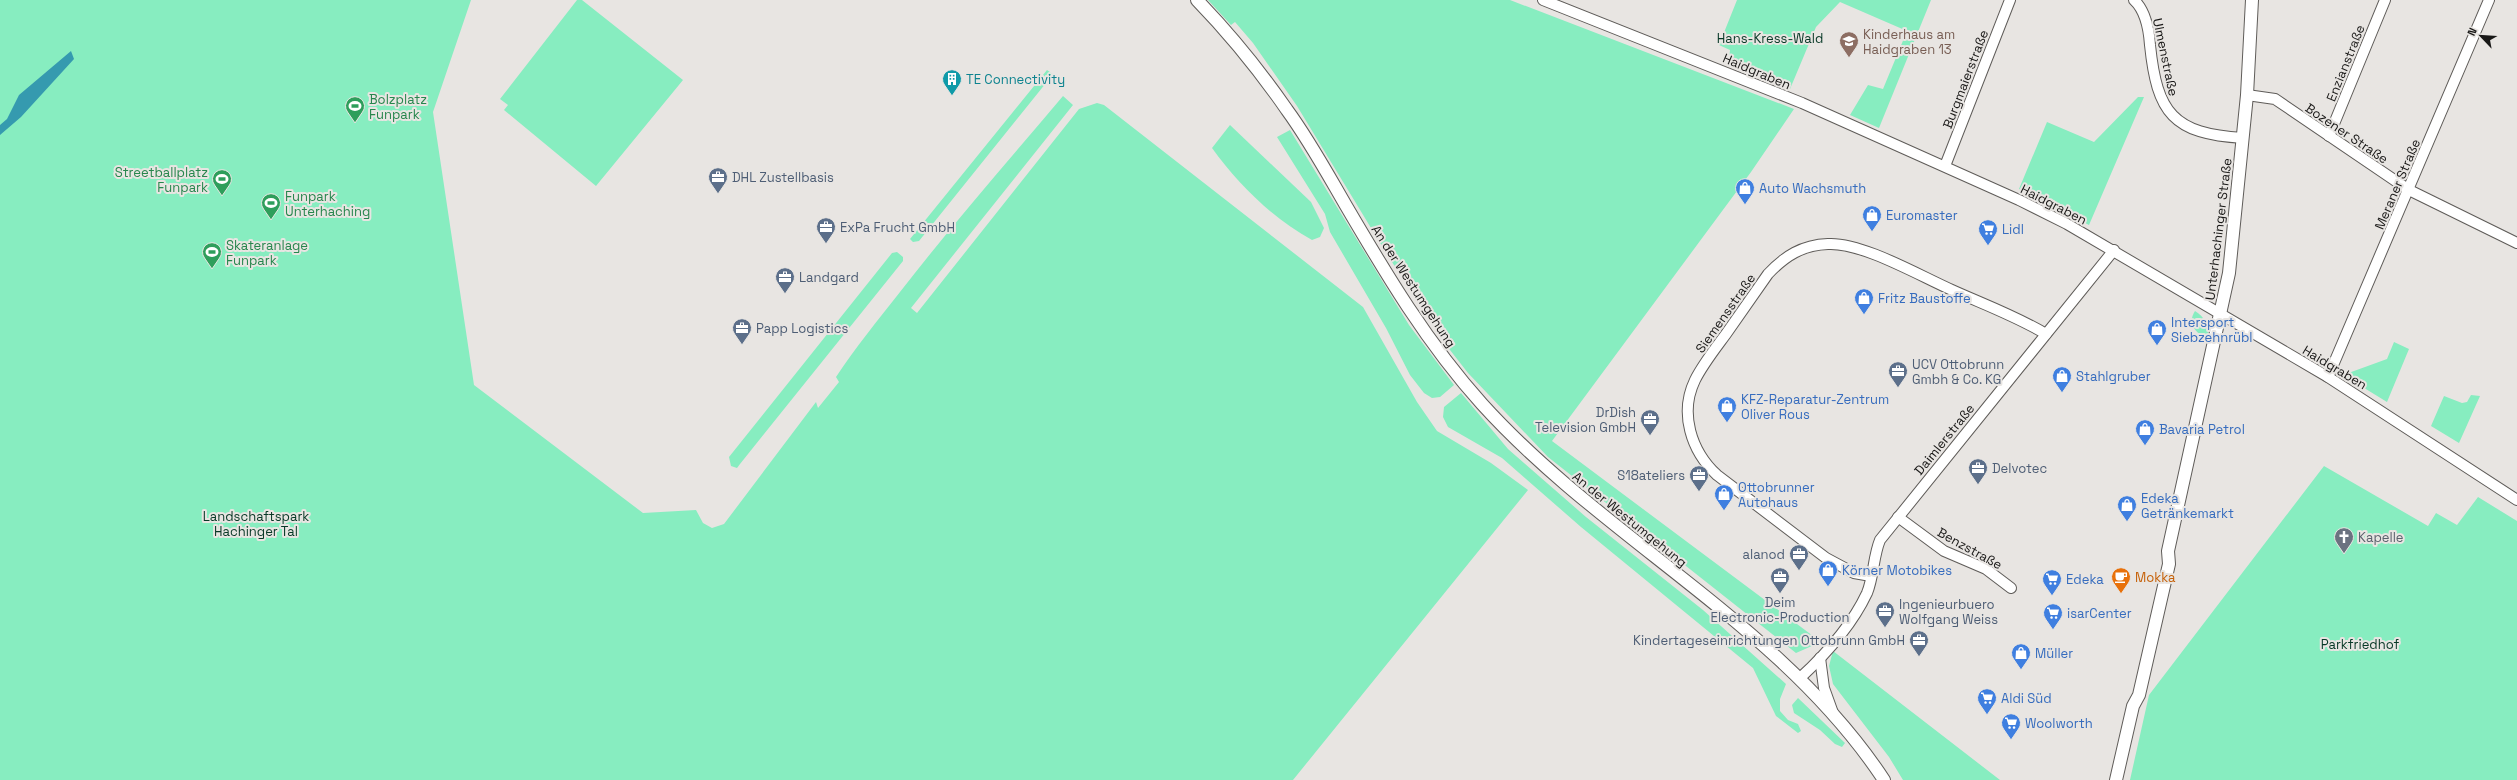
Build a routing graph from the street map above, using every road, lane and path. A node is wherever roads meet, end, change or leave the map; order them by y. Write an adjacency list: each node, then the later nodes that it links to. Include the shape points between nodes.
1 (1197, 0): 23 (main road, An der Westumgehung, via 1242,50 1288,111 1398,292 1436,348 1481,403 1543,466)
2 (1543, 0): 11 (street, Haidgraben, via 1732,74)
3 (2010, 0): 11 (street, Burgmaierstraße)
4 (2134, 0): 10 (street, Ulmenstraße, via 2146,21 2157,90 2166,108 2180,123 2196,131)
5 (2252, 0): 8 (main road, Unterhachinger Straße)
6 (2384, 0): 9 (street, Enzianstraße)
7 (2489, 0): 12 (street, Meraner Straße)
8 (2246, 95): 9 (street, Bozener Straße, via 2276,99); 10 (main road, Unterhachinger Straße)
9 (2329, 136): 12 (street, Bozener Straße)
10 (2242, 138): 15 (main road, Unterhachinger Straße, via 2233,240)
11 (1945, 166): 14 (street, Haidgraben, via 2019,200)
12 (2408, 190): 13 (street, Bozener Straße); 17 (street, Meraner Straße)
13 (2516, 241)
14 (2114, 250): 15 (street, Haidgraben); 16 (street, Daimlerstraße)
15 (2221, 314): 17 (street, Haidgraben); 26 (main road, Unterhachinger Straße, via 2168,551 2161,562 2131,693 2133,706)
16 (2046, 334): 19 (street, Daimlerstraße); 20 (street, Siemensstraße, via 1875,255 1842,244 1817,245 1794,252 1780,261 1768,274 1694,381 1688,405 1694,445 1704,462 1717,474 1826,558 1854,573)
17 (2328, 377): 18 (street, Haidgraben)
18 (2517, 500)
19 (1898, 517): 20 (street, Daimlerstraße, via 1880,540); 21 (street, Benzstraße, via 1944,552 1986,568)
20 (1871, 576): 22 (street, Daimlerstraße, via 1861,604)
21 (2012, 588)
22 (1820, 658): 23 (street, Daimlerstraße); 24 (street, via 1824,688)
23 (1800, 678): 24 (main road, An der Westumgehung)
24 (1833, 713): 25 (main road, An der Westumgehung, via 1861,745)
25 (1884, 780)
26 (2116, 780)

